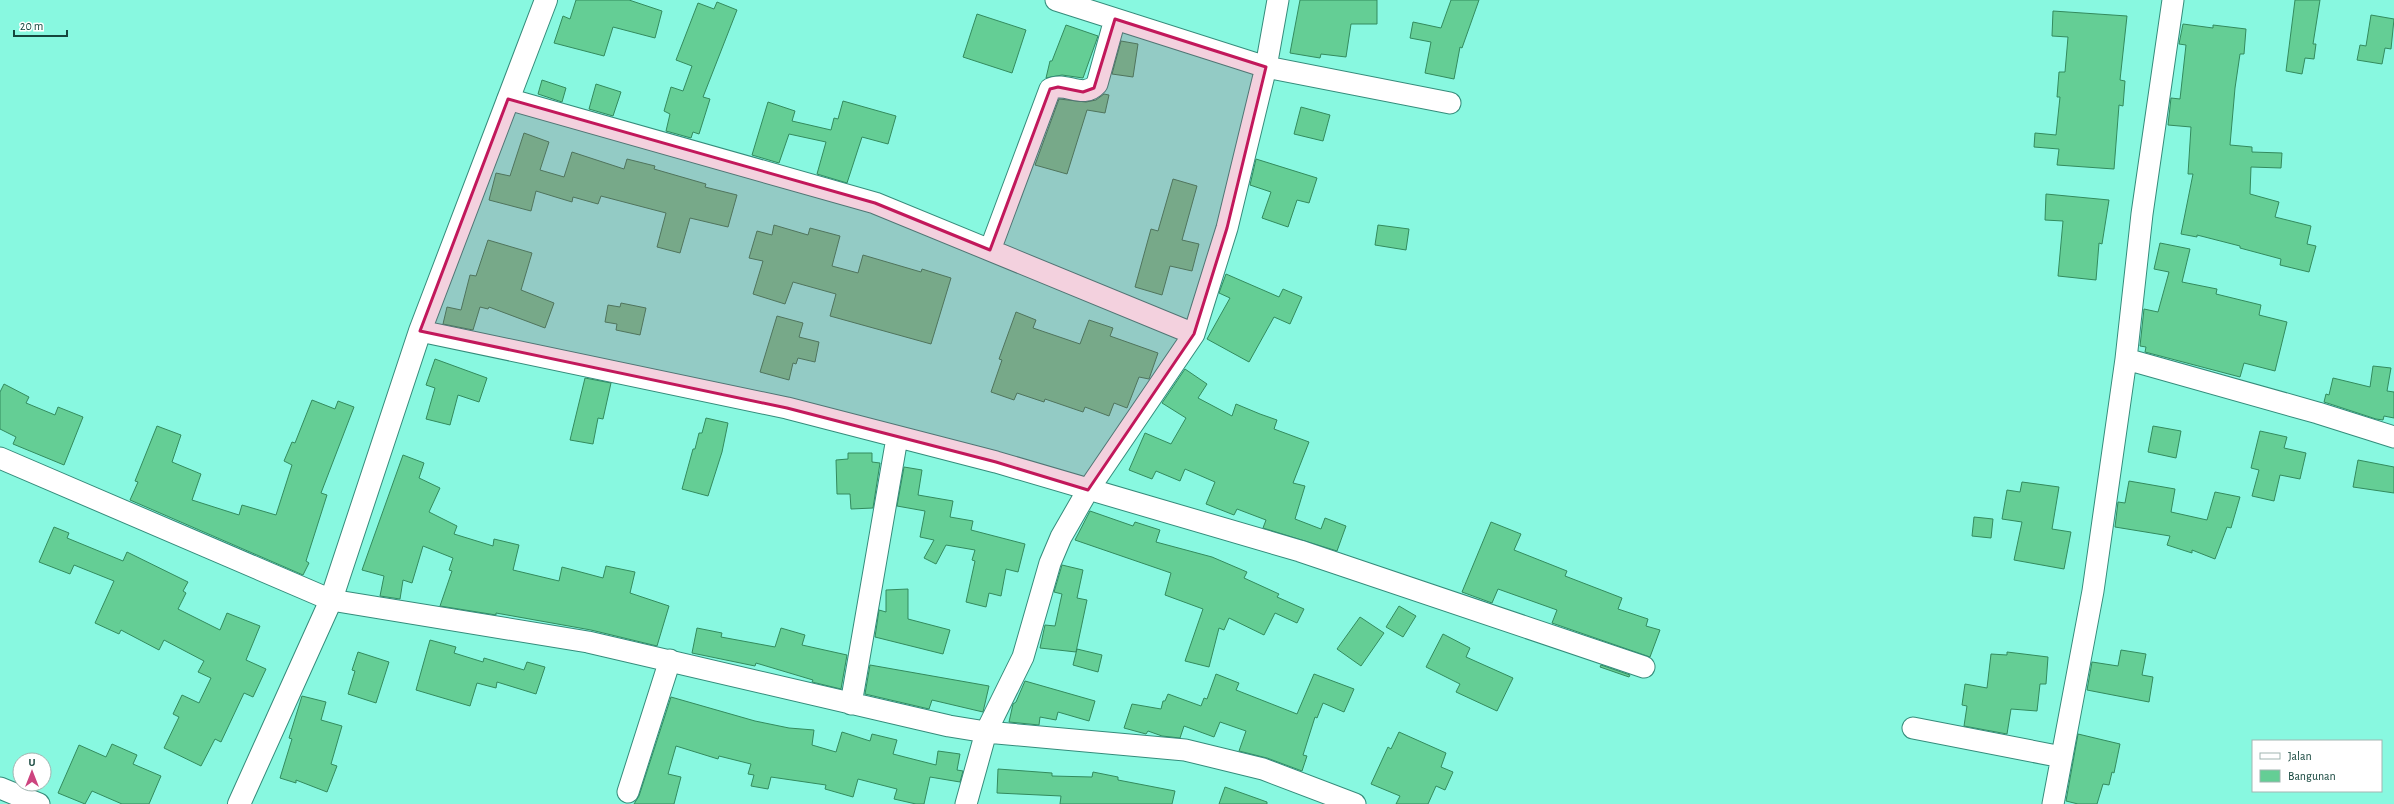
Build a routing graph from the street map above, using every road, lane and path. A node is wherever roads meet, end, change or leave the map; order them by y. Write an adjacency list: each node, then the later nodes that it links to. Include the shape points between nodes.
1 (546, 0): 7 (street)
2 (1056, 0): 5 (street)
3 (1278, 0): 6 (street)
4 (2173, 0): 12 (street, via 2142,214)
5 (1115, 18): 6 (street); 9 (street, via 1094,88 1083,92 1054,87 1047,93)
6 (1266, 67): 8 (street); 11 (street, via 1226,228)
7 (508, 99): 9 (street, via 875,203); 10 (street)
8 (1450, 103)
9 (990, 250): 11 (street)
10 (420, 331): 14 (street, via 780,407); 17 (street)
11 (1194, 334): 16 (street)
12 (2126, 359): 13 (street); 23 (street, via 2093,591)
13 (2394, 437)
14 (897, 438): 16 (street, via 996,462); 20 (street)
15 (0, 458): 17 (street)
16 (1088, 490): 19 (street, via 1300,551); 22 (street, via 1061,537 1050,563 1023,657)
17 (331, 600): 18 (street, via 588,642); 28 (street)
18 (670, 660): 20 (street); 25 (street)
19 (1644, 667)
20 (852, 704): 22 (street)
21 (1913, 728): 23 (street)
22 (986, 732): 26 (street, via 1184,750 1264,769); 29 (street)
23 (2062, 757): 30 (street)
24 (0, 788): 27 (street)
25 (628, 792)
26 (1346, 803)
27 (39, 804)
28 (239, 804)
29 (966, 804)
30 (2054, 804)

